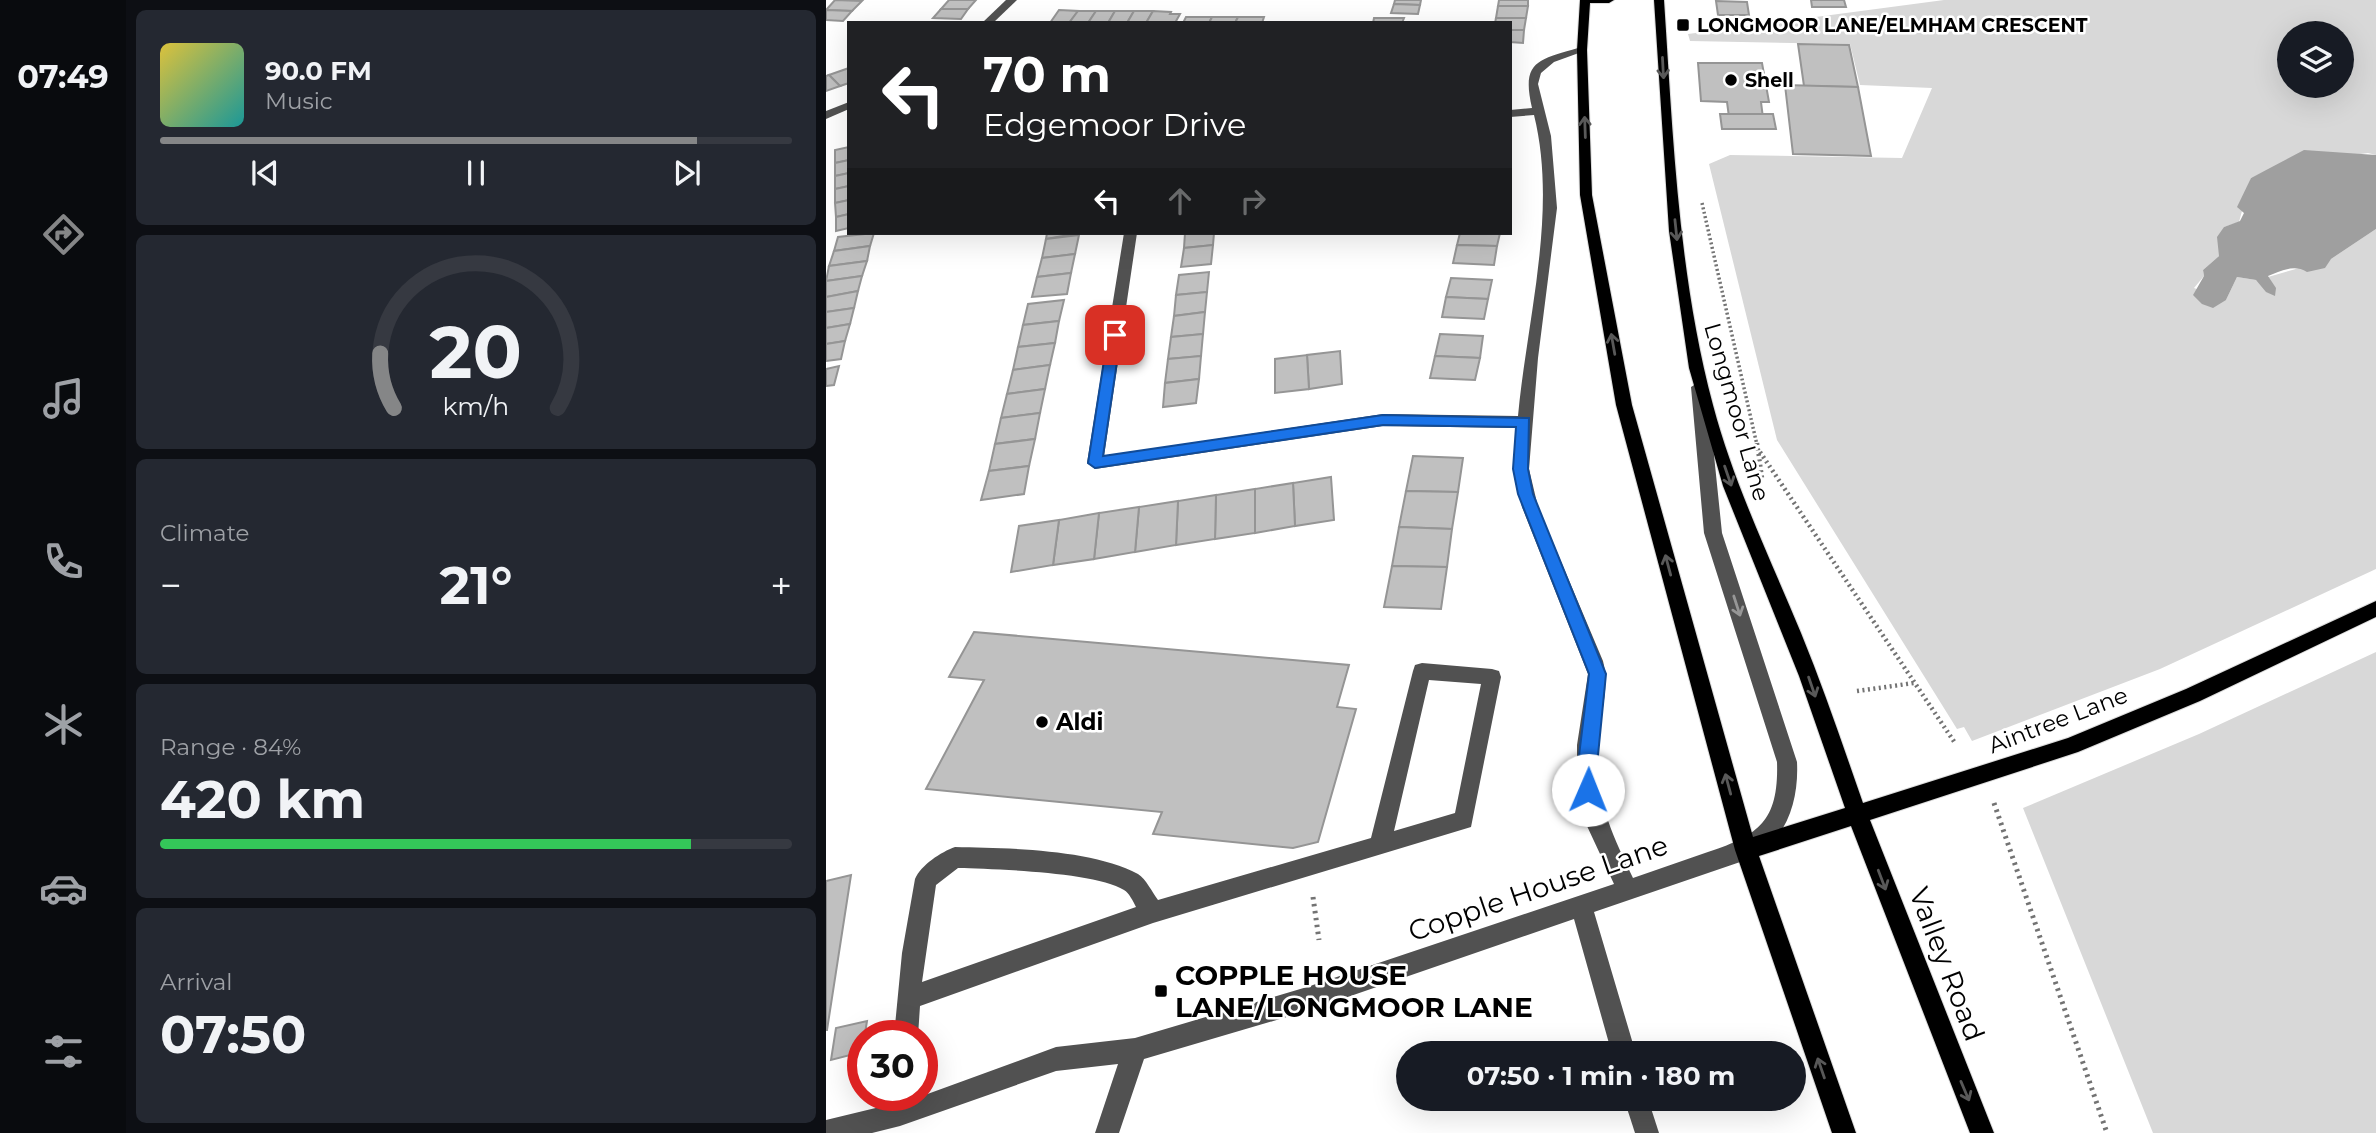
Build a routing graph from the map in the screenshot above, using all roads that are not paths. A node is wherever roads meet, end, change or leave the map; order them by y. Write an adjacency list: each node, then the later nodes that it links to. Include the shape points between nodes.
1 (1012, 0): 5 (street)
2 (1585, 0): 3 (main road); 6 (main road)
3 (1609, 0)
4 (1659, 0): 12 (main road, Longmoor Lane, one-way to 12, via 1668,162 1682,289)
5 (989, 21)
6 (1582, 50): 8 (street, via 1559,55 1536,72 1531,91); 17 (main road, one-way to 6, via 1624,405 1587,195)
7 (847, 106): 10 (street)
8 (1538, 111): 9 (street); 13 (street, via 1545,136 1551,208)
9 (1512, 114)
10 (826, 115)
11 (1130, 235): 13 (street, via 1095,463 1383,420)
12 (1697, 371): 15 (main road, Longmoor Lane, one-way to 15, via 1739,507 1808,673); 17 (street, one-way to 17, via 1713,533 1787,762 1781,815 1761,841)
13 (1524, 422): 18 (street, via 1521,469 1525,494 1597,674 1588,790 1597,824)
14 (2376, 609): 15 (main road, Aintree Lane, via 2071,746)
15 (1858, 816): 17 (main road, Aintree Lane); 32 (main road, Valley Road, one-way to 32)
16 (1380, 846): 16 (street, via 1464,820 1492,677 1422,671); 20 (street)
17 (1746, 850): 18 (street, Copple House Lane); 31 (main road, one-way to 17)
18 (1627, 888): 19 (street, Copple House Lane)
19 (1581, 905): 23 (street); 24 (street, Copple House Lane, via 1307,999)
20 (1153, 912): 21 (street); 21 (street, via 1133,883 1104,871 955,857 926,879)
21 (910, 998): 22 (street)
22 (908, 1020)
23 (1620, 1041)
24 (1135, 1050): 25 (street, Copple House Lane, via 1056,1059); 29 (street)
25 (938, 1094)
26 (884, 1111): 28 (street, Copple House Lane)
27 (1640, 1111): 30 (street)
28 (826, 1132)
29 (1107, 1133)
30 (1647, 1133)
31 (1843, 1133)
32 (1982, 1133)

